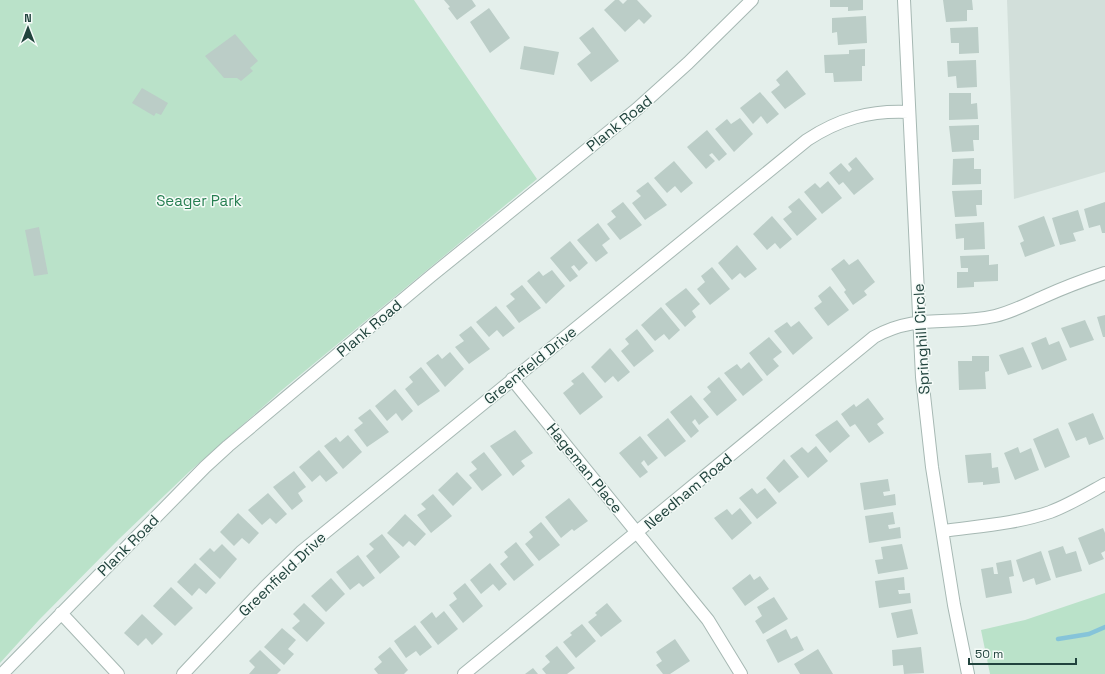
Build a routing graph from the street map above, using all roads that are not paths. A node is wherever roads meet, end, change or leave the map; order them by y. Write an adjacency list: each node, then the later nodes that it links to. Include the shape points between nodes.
1 (752, 0): 10 (street, Plank Road, via 688,64 637,110 431,276 228,446)
2 (904, 0): 3 (street, Springhill Circle)
3 (909, 112): 5 (street, Springhill Circle); 6 (street, Greenfield Drive, via 876,112 848,118 807,140)
4 (1105, 273): 5 (street, Needham Road, via 996,316)
5 (920, 321): 8 (street, Springhill Circle, via 922,377); 9 (street, Needham Road, via 888,329 874,338)
6 (512, 379): 9 (street, Hageman Place); 13 (street, Greenfield Drive, via 301,552)
7 (1105, 484): 8 (street, via 1030,518)
8 (943, 531): 16 (street, Springhill Circle)
9 (638, 533): 14 (street, Needham Road); 15 (street, Hageman Place, via 708,620)
10 (61, 613): 11 (street, Plank Road); 12 (street)
11 (2, 674)
12 (118, 674)
13 (183, 674)
14 (464, 674)
15 (741, 674)
16 (968, 674)

